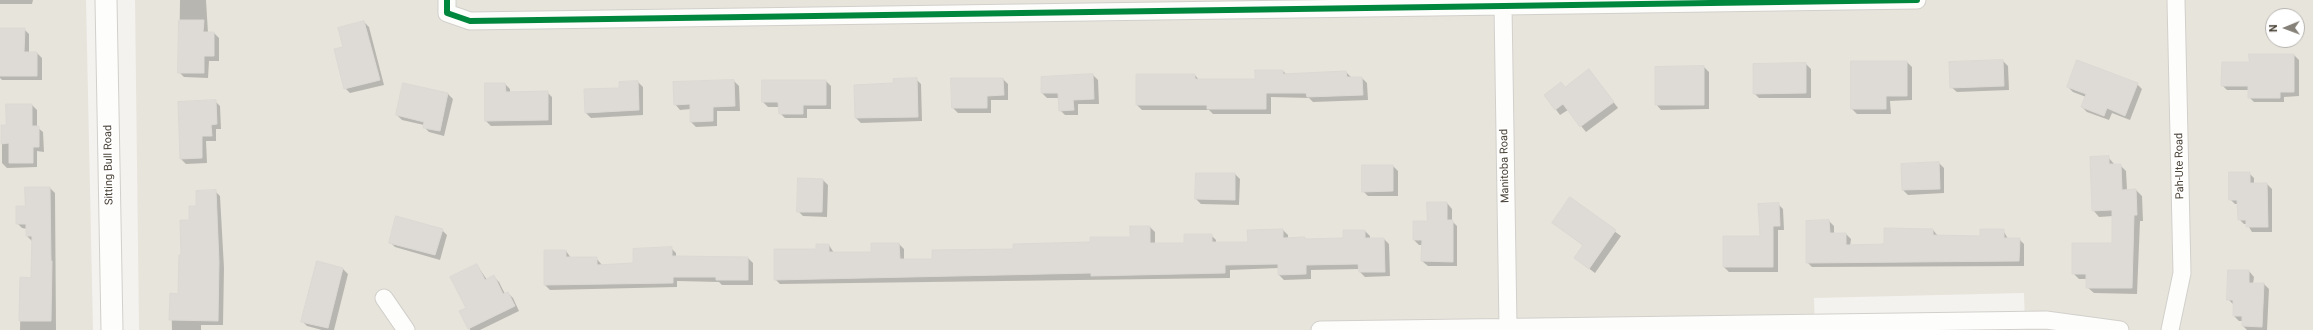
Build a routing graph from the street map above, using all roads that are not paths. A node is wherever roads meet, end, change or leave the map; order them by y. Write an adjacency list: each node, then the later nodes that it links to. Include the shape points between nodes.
1 (106, 0): 10 (street, Sitting Bull Road)
2 (447, 0): 6 (street, via 447,12 470,21)
3 (1917, 0): 5 (street)
4 (2176, 0): 14 (street, Pah-Ute Road, via 2182,273)
5 (1804, 1): 6 (street)
6 (1503, 6): 9 (street, Manitoba Road)
7 (384, 298): 11 (street)
8 (1850, 326): 9 (street); 13 (street, via 2046,320 2113,327)
9 (1508, 327): 12 (street)
10 (112, 330)
11 (406, 330)
12 (1320, 330)
13 (2120, 330)
14 (2170, 330)

